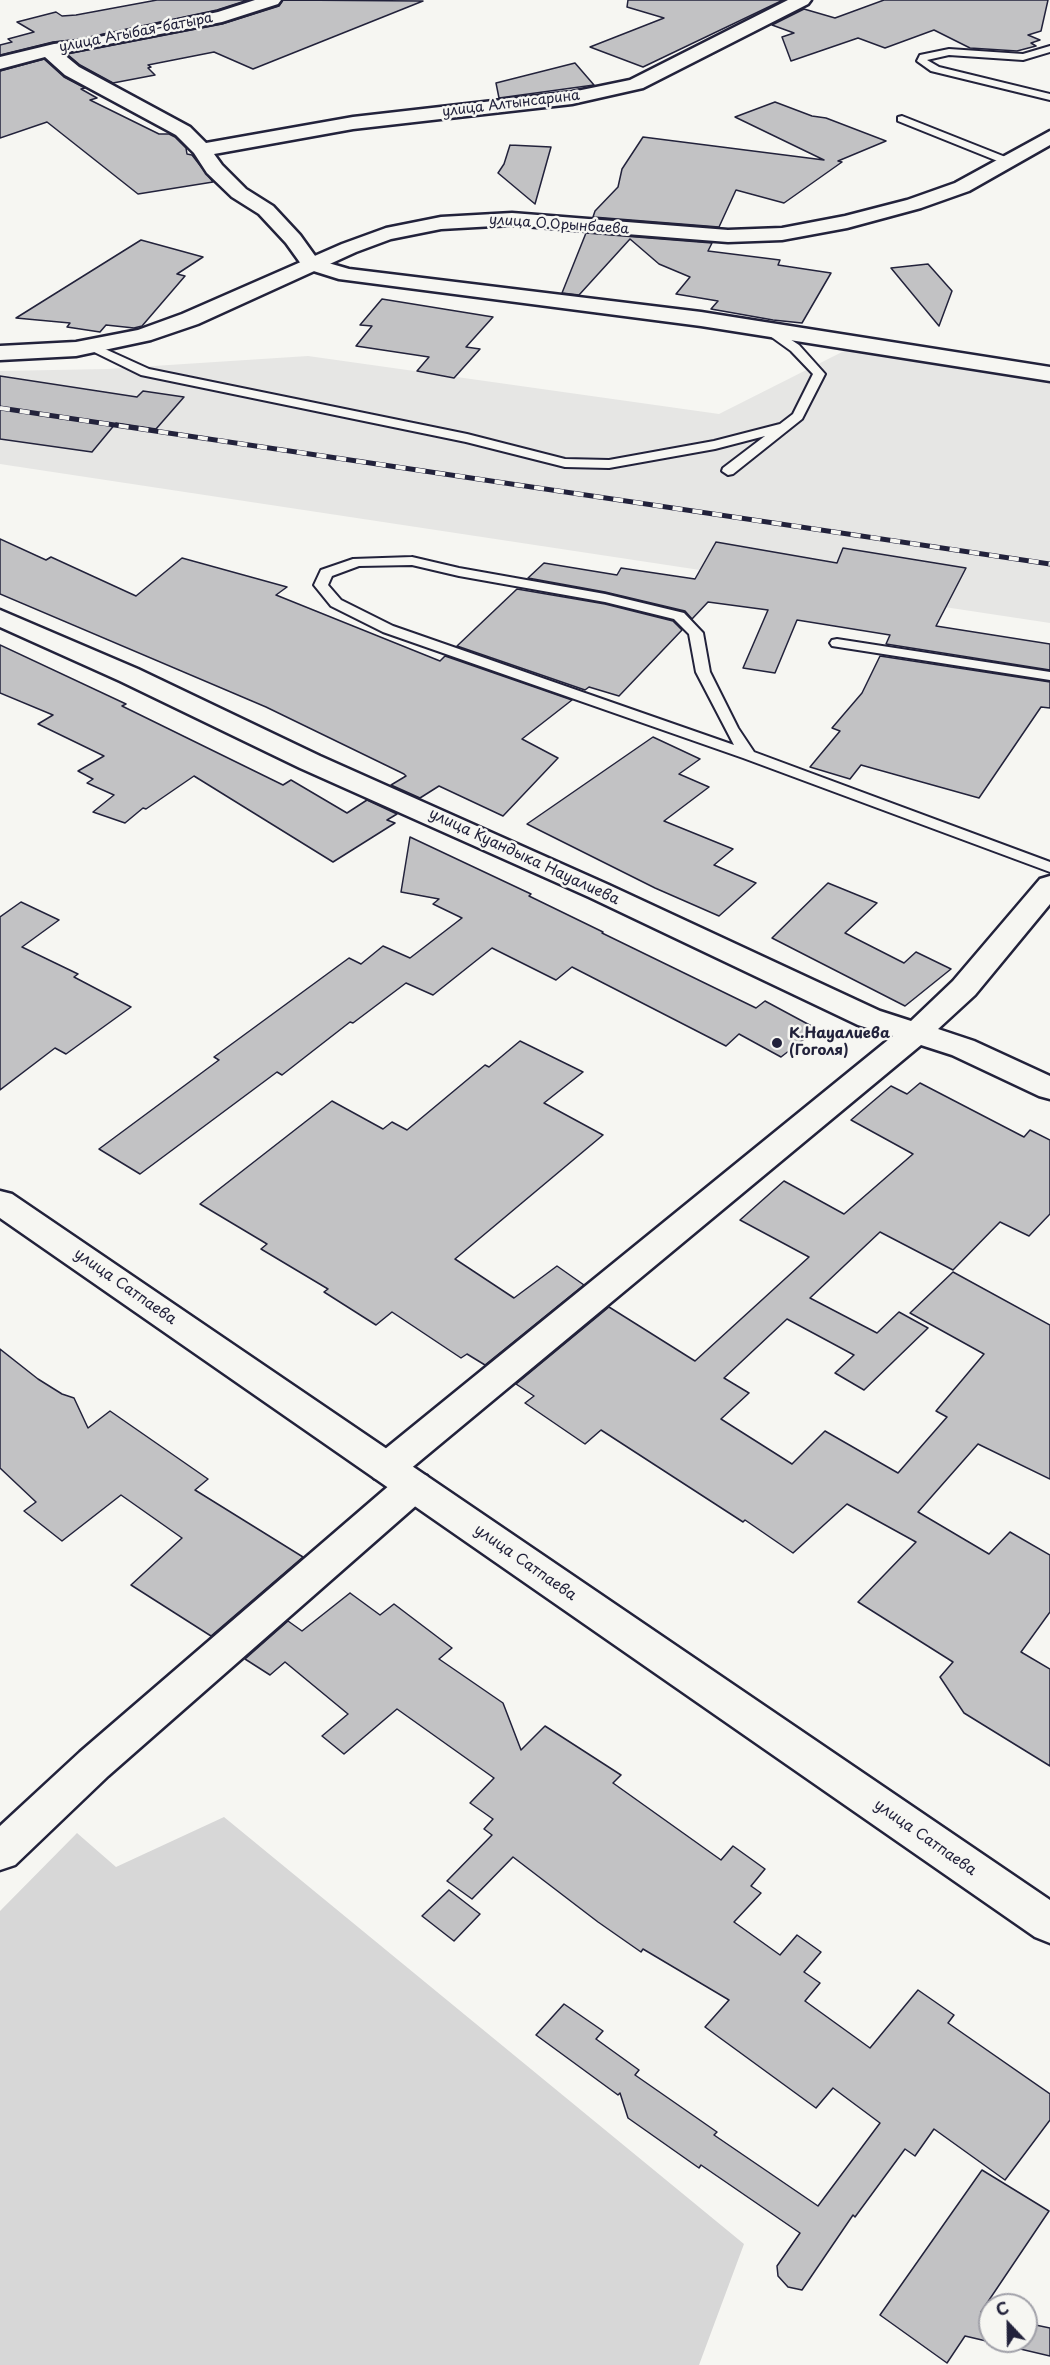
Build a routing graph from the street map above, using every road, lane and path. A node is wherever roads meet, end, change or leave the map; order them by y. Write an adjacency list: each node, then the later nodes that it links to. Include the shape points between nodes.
1 (272, 0): 3 (street, улица Агыбая-батыра, via 222,16)
2 (802, 0): 9 (street, улица Алтынсарина, via 636,84 572,98 353,123)
3 (54, 49): 5 (street, улица Агыбая-батыра); 9 (street, via 52,54 72,71 183,131)
4 (1050, 49): 6 (lane, via 1023,57 949,52 924,57 922,61 935,69)
5 (0, 63)
6 (1050, 97)
7 (902, 119): 10 (lane)
8 (1050, 137): 10 (street, улица О.Орынбаева)
9 (202, 150): 11 (street, via 214,169 239,193 266,210)
10 (1009, 162): 11 (street, улица О.Орынбаева, via 962,187 914,204 782,234 729,236 512,219 478,220 386,234)
11 (311, 264): 12 (street, via 346,275); 13 (street, улица О.Орынбаева, via 190,319)
12 (770, 330): 15 (street); 16 (lane, via 795,348 819,374 798,416)
13 (90, 347): 14 (street, улица О.Орынбаева); 16 (lane, via 146,372 467,438 565,463 609,464)
14 (0, 353)
15 (1050, 374)
16 (784, 428): 17 (lane)
17 (728, 471)
18 (0, 618): 24 (street, улица Куандыка Науалиева, via 869,1018)
19 (837, 643): 20 (lane)
20 (1050, 676)
21 (748, 755): 21 (lane, via 388,629 336,603 321,585 326,573 358,562 412,561 679,616 696,633 703,672); 22 (lane)
22 (1050, 867)
23 (1050, 885): 24 (street, via 964,988)
24 (916, 1033): 25 (street, улица Куандыка Науалиева, via 963,1048); 27 (street)
25 (1050, 1089)
26 (0, 1202): 27 (street, улица Сатпаева)
27 (401, 1477): 28 (street); 29 (street, улица Сатпаева)
28 (0, 1852)
29 (1050, 1924)

